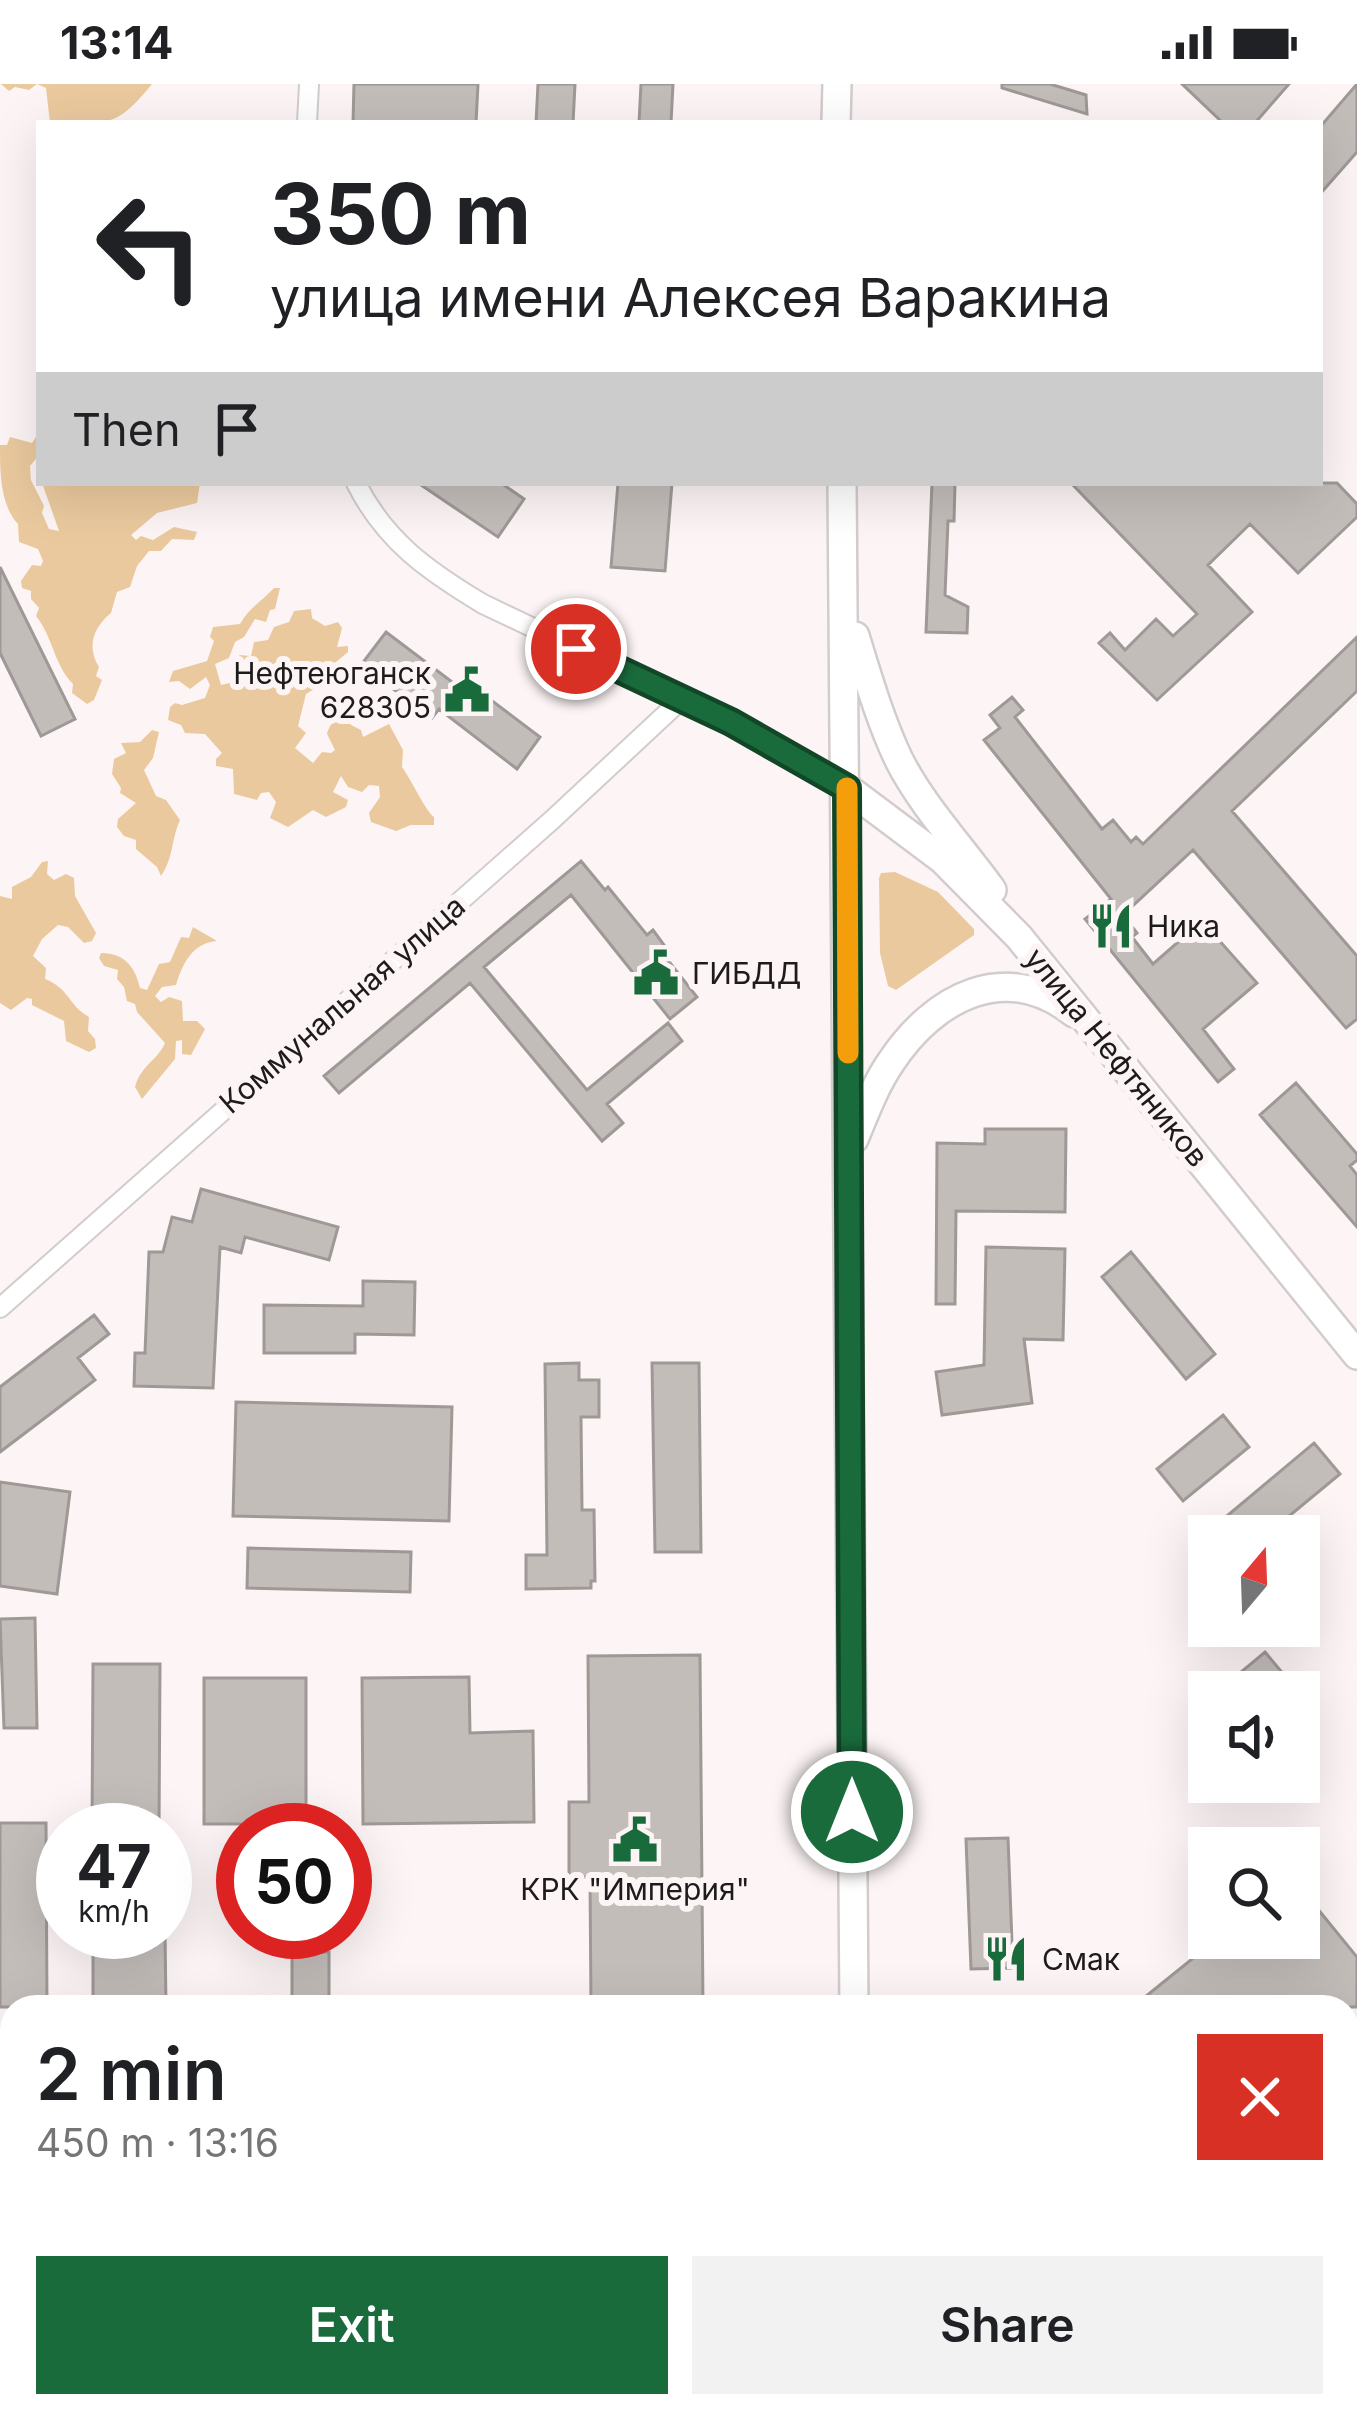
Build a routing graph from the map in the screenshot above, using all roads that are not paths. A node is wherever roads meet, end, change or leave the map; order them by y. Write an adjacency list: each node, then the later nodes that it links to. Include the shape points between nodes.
1 (309, 84): 3 (street)
2 (837, 84): 4 (main road)
3 (307, 120)
4 (836, 120)
5 (358, 486): 8 (street, via 384,529 423,567)
6 (842, 486): 7 (main road)
7 (845, 605): 9 (main road); 10 (main road, via 900,761)
8 (682, 698): 9 (street); 13 (street, Коммунальная улица)
9 (847, 788): 10 (main road, улица Нефтяников, via 943,860); 12 (main road)
10 (1061, 985): 11 (main road, улица Нефтяников)
11 (1100, 1034): 12 (main road, via 1028,987 1004,985 959,1000 903,1045); 14 (main road, улица Нефтяников)
12 (848, 1154): 15 (main road)
13 (0, 1308)
14 (1357, 1355)
15 (854, 1995)

